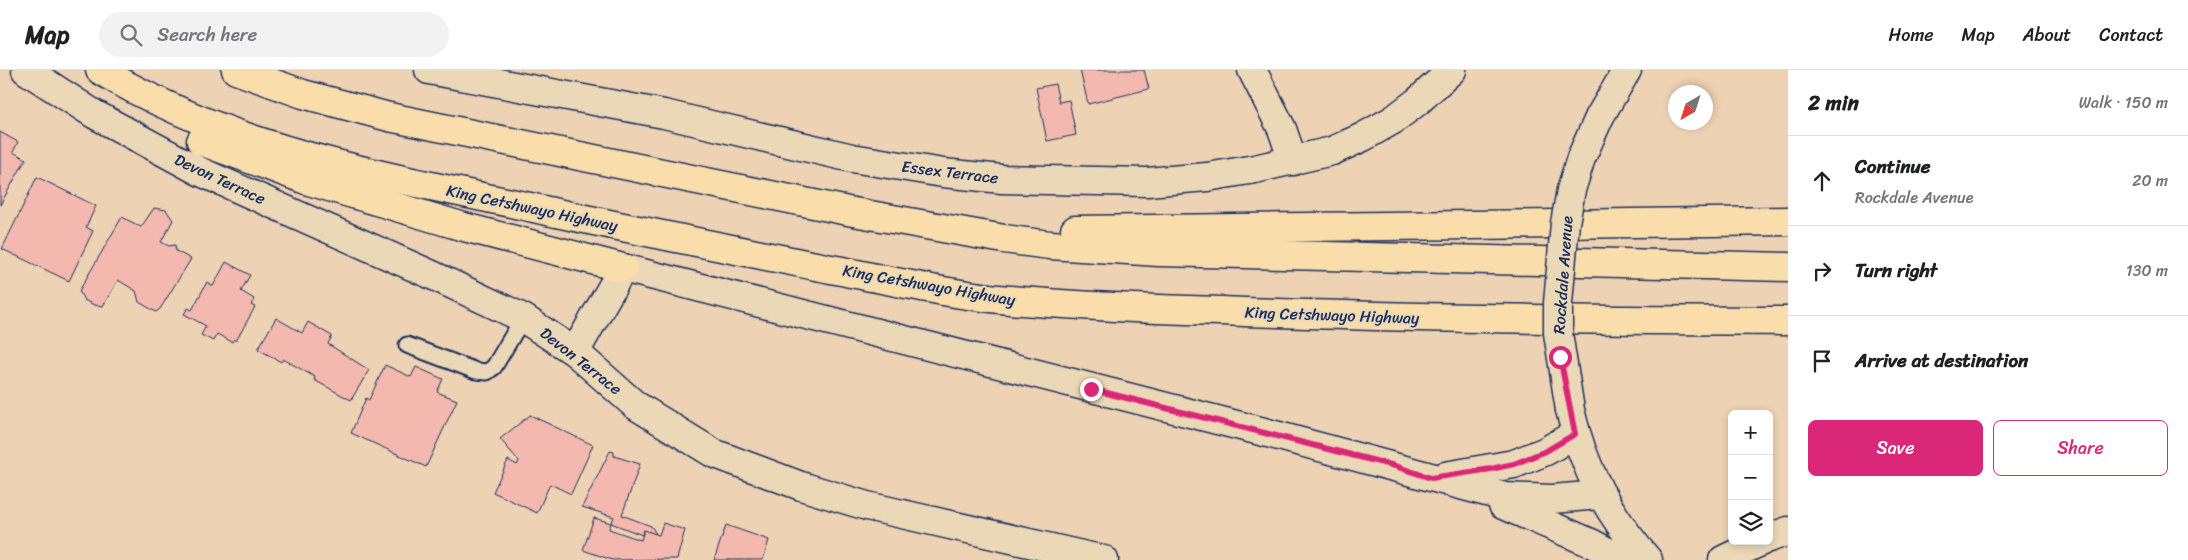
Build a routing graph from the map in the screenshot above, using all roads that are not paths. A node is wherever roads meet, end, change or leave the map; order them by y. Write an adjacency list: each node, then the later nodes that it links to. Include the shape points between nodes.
1 (26, 70): 16 (street, Devon Terrace, via 94,114 201,172)
2 (78, 70): 15 (highway, via 148,115 191,136 309,181 464,227)
3 (100, 70): 17 (highway, King Cetshwayo Highway, via 154,100 216,128 397,179 651,234 1006,300 1183,310 1457,319)
4 (236, 70): 13 (highway, via 303,94 389,117)
5 (429, 70): 9 (street, Essex Terrace, via 664,114 852,158 943,173 1002,179 1147,182 1207,177)
6 (1252, 70): 9 (street, via 1282,129)
7 (1452, 70): 9 (street, Essex Terrace, via 1394,120 1332,151)
8 (1626, 70): 20 (street, Rockdale Avenue, bridge, via 1581,158 1565,223 1558,332)
9 (1293, 162)
10 (1788, 206): 12 (highway)
11 (1788, 221): 12 (highway)
12 (1755, 222): 13 (highway)
13 (958, 231): 14 (highway, via 1050,245 1159,252)
14 (1788, 267)
15 (623, 268): 19 (street); 21 (street, via 1273,434)
16 (523, 318): 18 (lane, via 494,367 487,372 476,371); 19 (street, Devon Terrace)
17 (1788, 321)
18 (407, 345)
19 (575, 352): 26 (street, Devon Terrace, via 636,405 713,453 801,486 867,506)
20 (1573, 422): 21 (street, via 1546,451 1514,464); 22 (street, Rockdale Avenue)
21 (1431, 478): 22 (street, via 1515,498); 27 (street, via 1530,515)
22 (1600, 495): 28 (street, Rockdale Avenue, via 1627,536)
23 (1788, 531): 24 (street)
24 (1773, 537)
25 (1754, 545): 29 (street)
26 (1104, 560)
27 (1623, 560)
28 (1648, 560)
29 (1723, 560)

